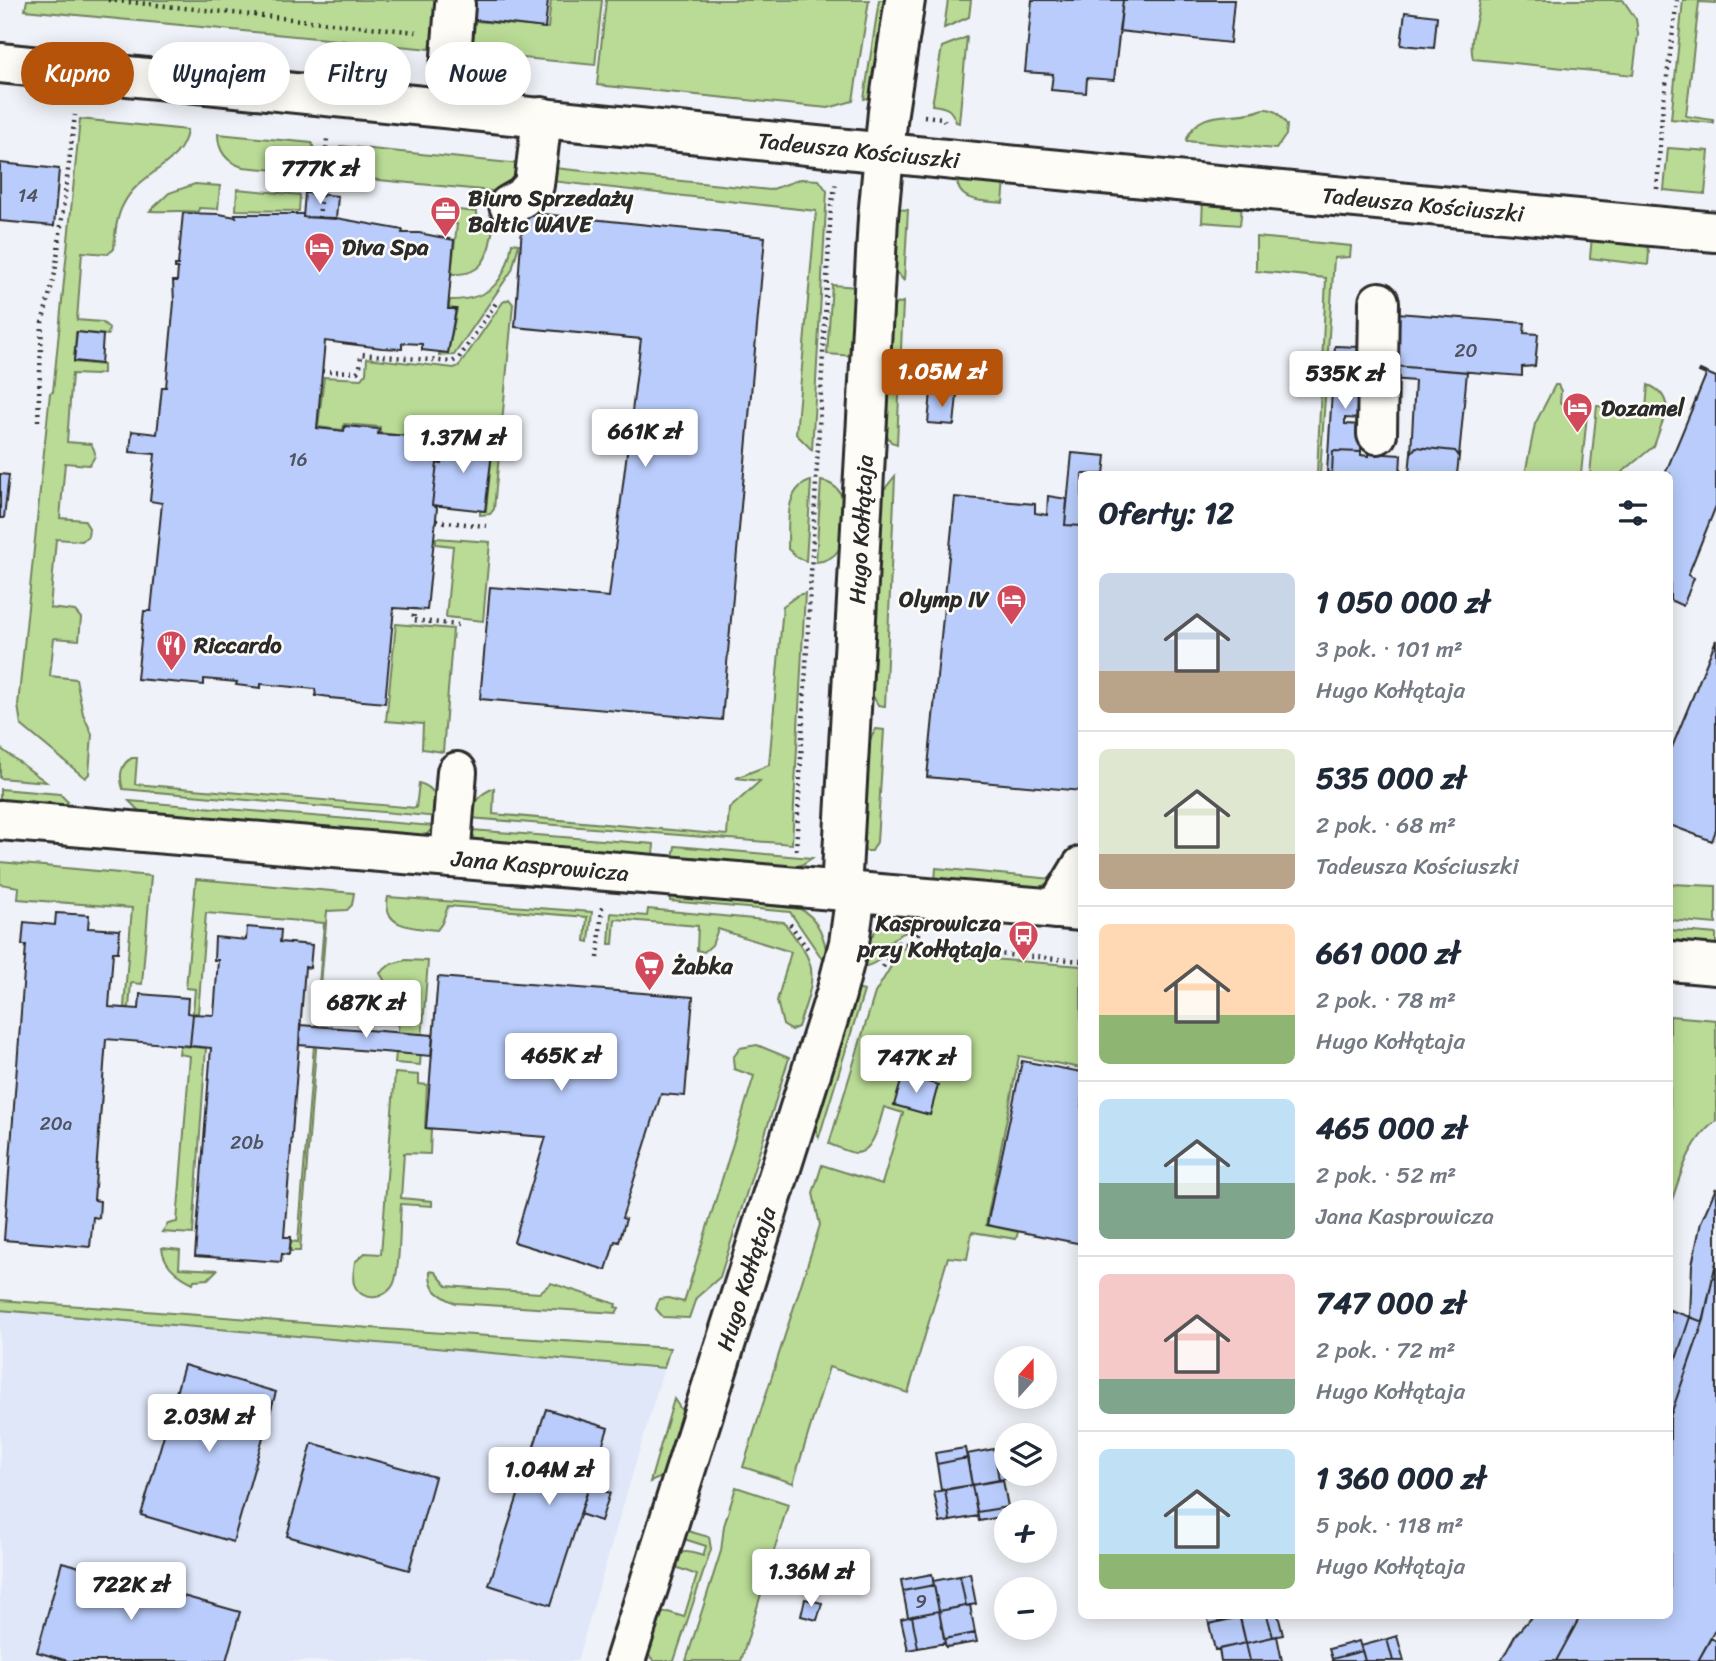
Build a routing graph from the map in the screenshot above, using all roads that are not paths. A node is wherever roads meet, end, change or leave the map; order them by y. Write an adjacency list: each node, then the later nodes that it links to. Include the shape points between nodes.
1 (905, 0): 6 (street, Hugo Kołłątaja)
2 (454, 20): 4 (street)
3 (0, 63): 4 (street, Tadeusza Kościuszki)
4 (447, 108): 5 (street, Tadeusza Kościuszki)
5 (542, 117): 6 (street, Tadeusza Kościuszki); 7 (street, via 534,185)
6 (883, 152): 8 (street, Tadeusza Kościuszki); 15 (street, Hugo Kołłątaja)
7 (509, 205)
8 (1716, 232)
9 (1379, 302): 10 (street)
10 (1377, 434)
11 (457, 772): 13 (street)
12 (0, 820): 13 (street, Jana Kasprowicza)
13 (450, 858): 15 (street, Jana Kasprowicza)
14 (1078, 880): 16 (street)
15 (848, 892): 16 (street, Jana Kasprowicza); 19 (street, Hugo Kołłątaja, via 849,943 836,994)
16 (1069, 910)
17 (1673, 961): 18 (street)
18 (1716, 965)
19 (625, 1661)

